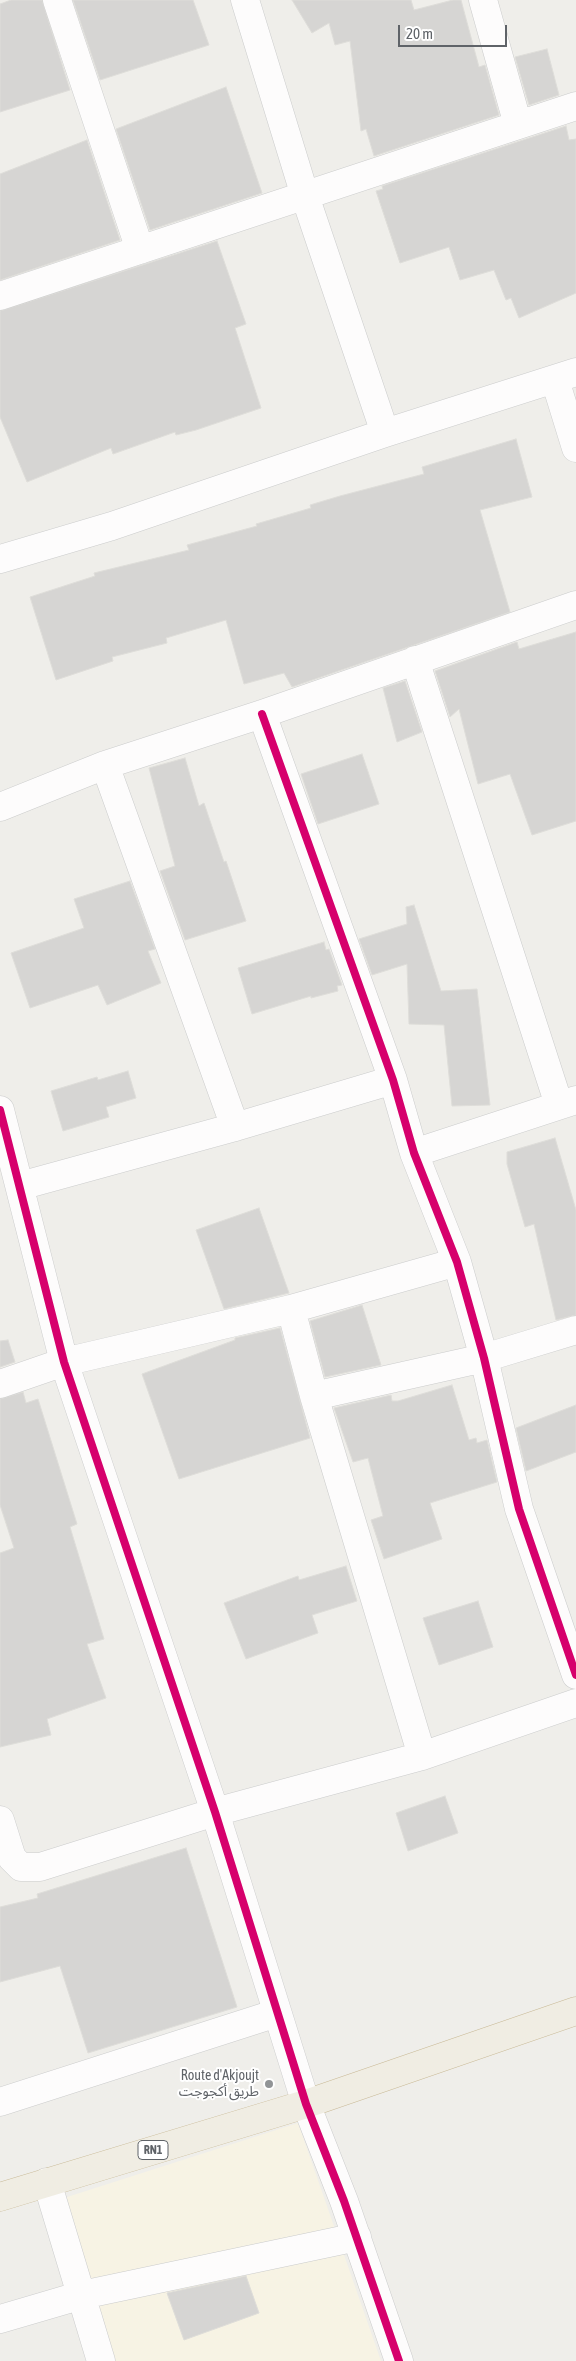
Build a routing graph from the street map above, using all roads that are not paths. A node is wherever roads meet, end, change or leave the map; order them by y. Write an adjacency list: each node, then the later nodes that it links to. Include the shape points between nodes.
1 (57, 0): 7 (street)
2 (245, 0): 6 (street)
3 (483, 0): 5 (street)
4 (576, 106): 5 (street)
5 (518, 125): 6 (street)
6 (305, 196): 7 (street); 10 (street)
7 (140, 250): 8 (street)
8 (0, 296)
9 (566, 376): 10 (street); 11 (street)
10 (385, 433): 12 (street, via 112,526)
11 (576, 448)
12 (0, 559)
13 (576, 605): 14 (street)
14 (415, 660): 15 (street); 19 (street)
15 (262, 714): 16 (street); 18 (street)
16 (105, 765): 17 (street); 21 (street)
17 (0, 807)
18 (393, 1080): 21 (street); 22 (street)
19 (568, 1103): 22 (street)
20 (0, 1110): 23 (street)
21 (235, 1127): 23 (street)
22 (414, 1153): 24 (street)
23 (20, 1186): 28 (street)
24 (457, 1262): 25 (street); 27 (street)
25 (291, 1310): 28 (street); 30 (street)
26 (576, 1330): 27 (street)
27 (484, 1358): 30 (street); 31 (street, via 519,1509)
28 (64, 1362): 29 (street); 34 (street)
29 (0, 1384)
30 (314, 1396): 33 (street)
31 (576, 1675)
32 (576, 1703): 33 (street)
33 (422, 1756): 34 (street)
34 (215, 1812): 35 (street, via 40,1868 21,1867 12,1858); 37 (street)
35 (0, 1820)
36 (576, 2011): 39 (highway, RN1)
37 (277, 2013): 38 (street); 39 (street)
38 (0, 2102)
39 (306, 2104): 40 (highway, RN1); 42 (street)
40 (47, 2182): 41 (highway, RN1); 43 (street)
41 (0, 2197)
42 (357, 2237): 43 (street); 46 (street)
43 (82, 2295): 44 (street); 45 (street)
44 (0, 2319)
45 (101, 2361)
46 (400, 2361)

